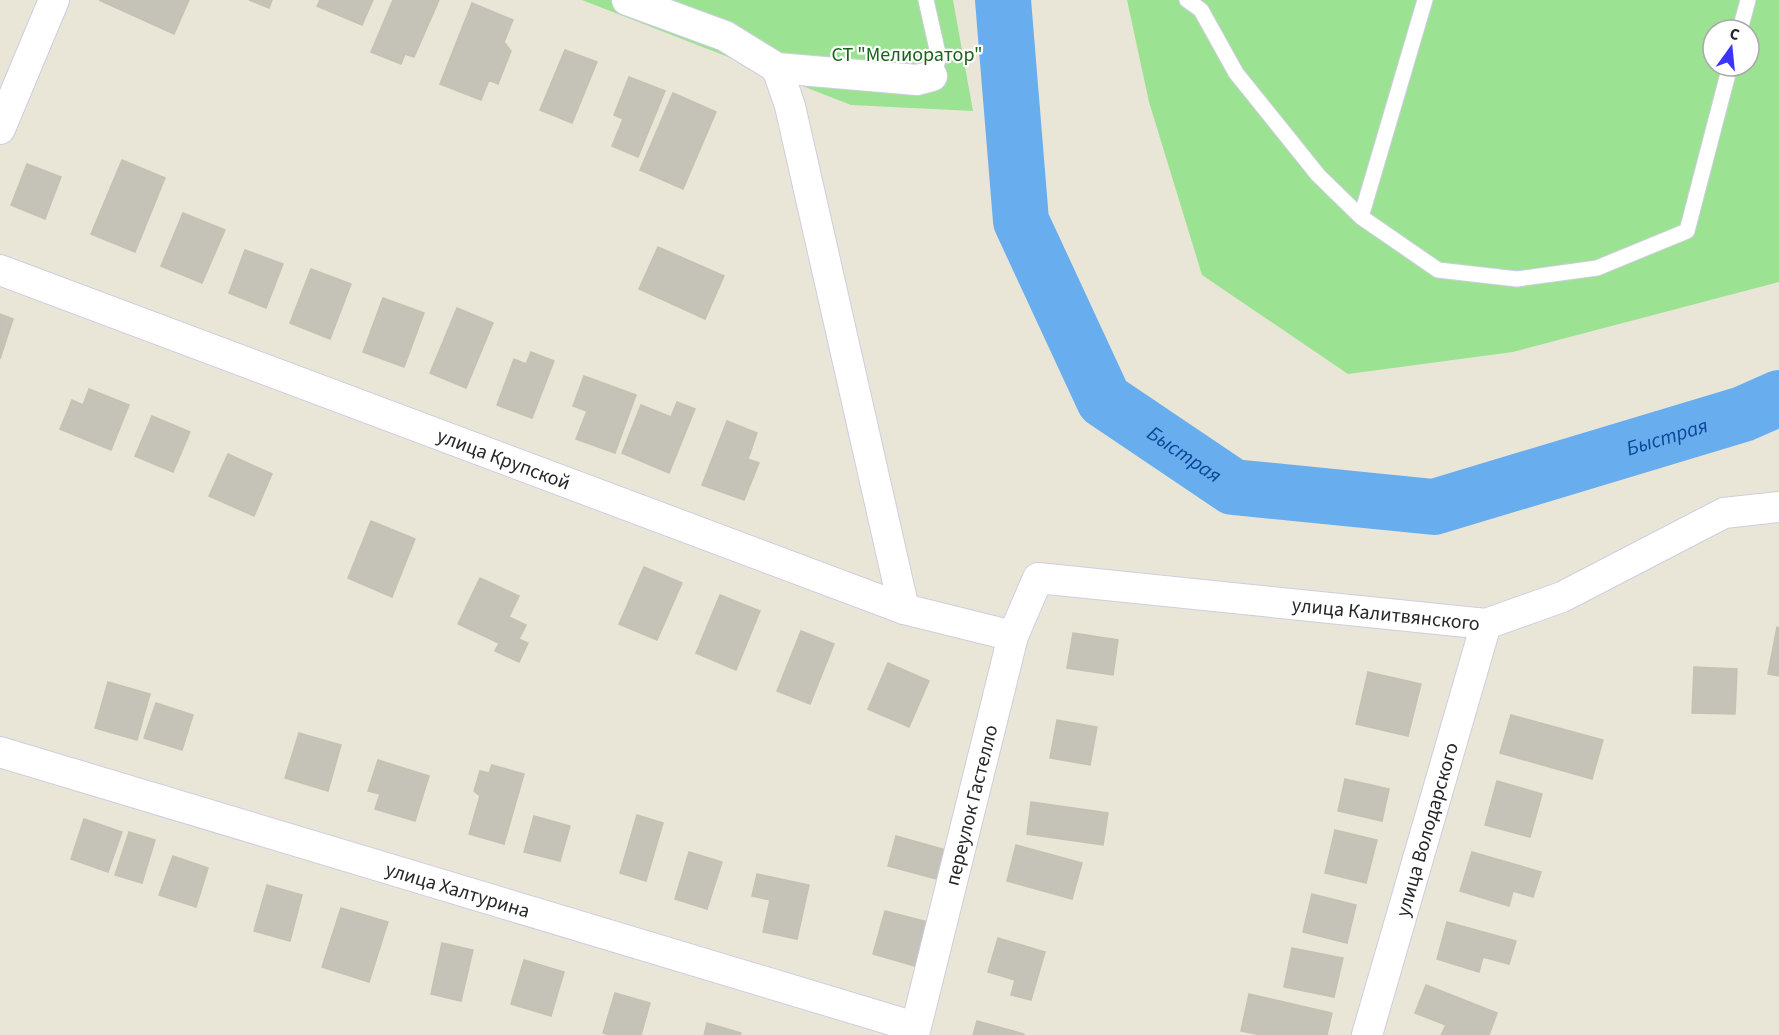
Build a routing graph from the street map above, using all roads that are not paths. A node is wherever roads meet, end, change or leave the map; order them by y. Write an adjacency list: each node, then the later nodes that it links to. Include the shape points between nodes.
1 (54, 0): 11 (street)
2 (627, 0): 8 (street, via 725,36)
3 (926, 0): 9 (lane, via 939,58)
4 (1187, 0): 12 (lane, via 1201,10 1236,74 1318,175)
5 (1425, 0): 12 (lane)
6 (1748, 0): 7 (lane)
7 (1743, 18)
8 (777, 68): 9 (street, via 917,80); 16 (street, via 790,106)
9 (932, 76)
10 (1727, 78): 12 (lane, via 1687,231 1597,268 1517,279 1438,270)
11 (0, 129)
12 (1361, 217)
13 (0, 270): 16 (street, улица Крупской)
14 (1779, 507): 17 (street, улица Калитвянского, via 1724,513 1562,597)
15 (1038, 578): 17 (street, улица Калитвянского); 18 (street, переулок Гастелло)
16 (904, 609): 18 (street, улица Крупской)
17 (1486, 624): 21 (street, улица Володарского)
18 (1014, 636): 20 (street, переулок Гастелло)
19 (0, 752): 20 (street, улица Халтурина)
20 (914, 1031)
21 (1367, 1035)

